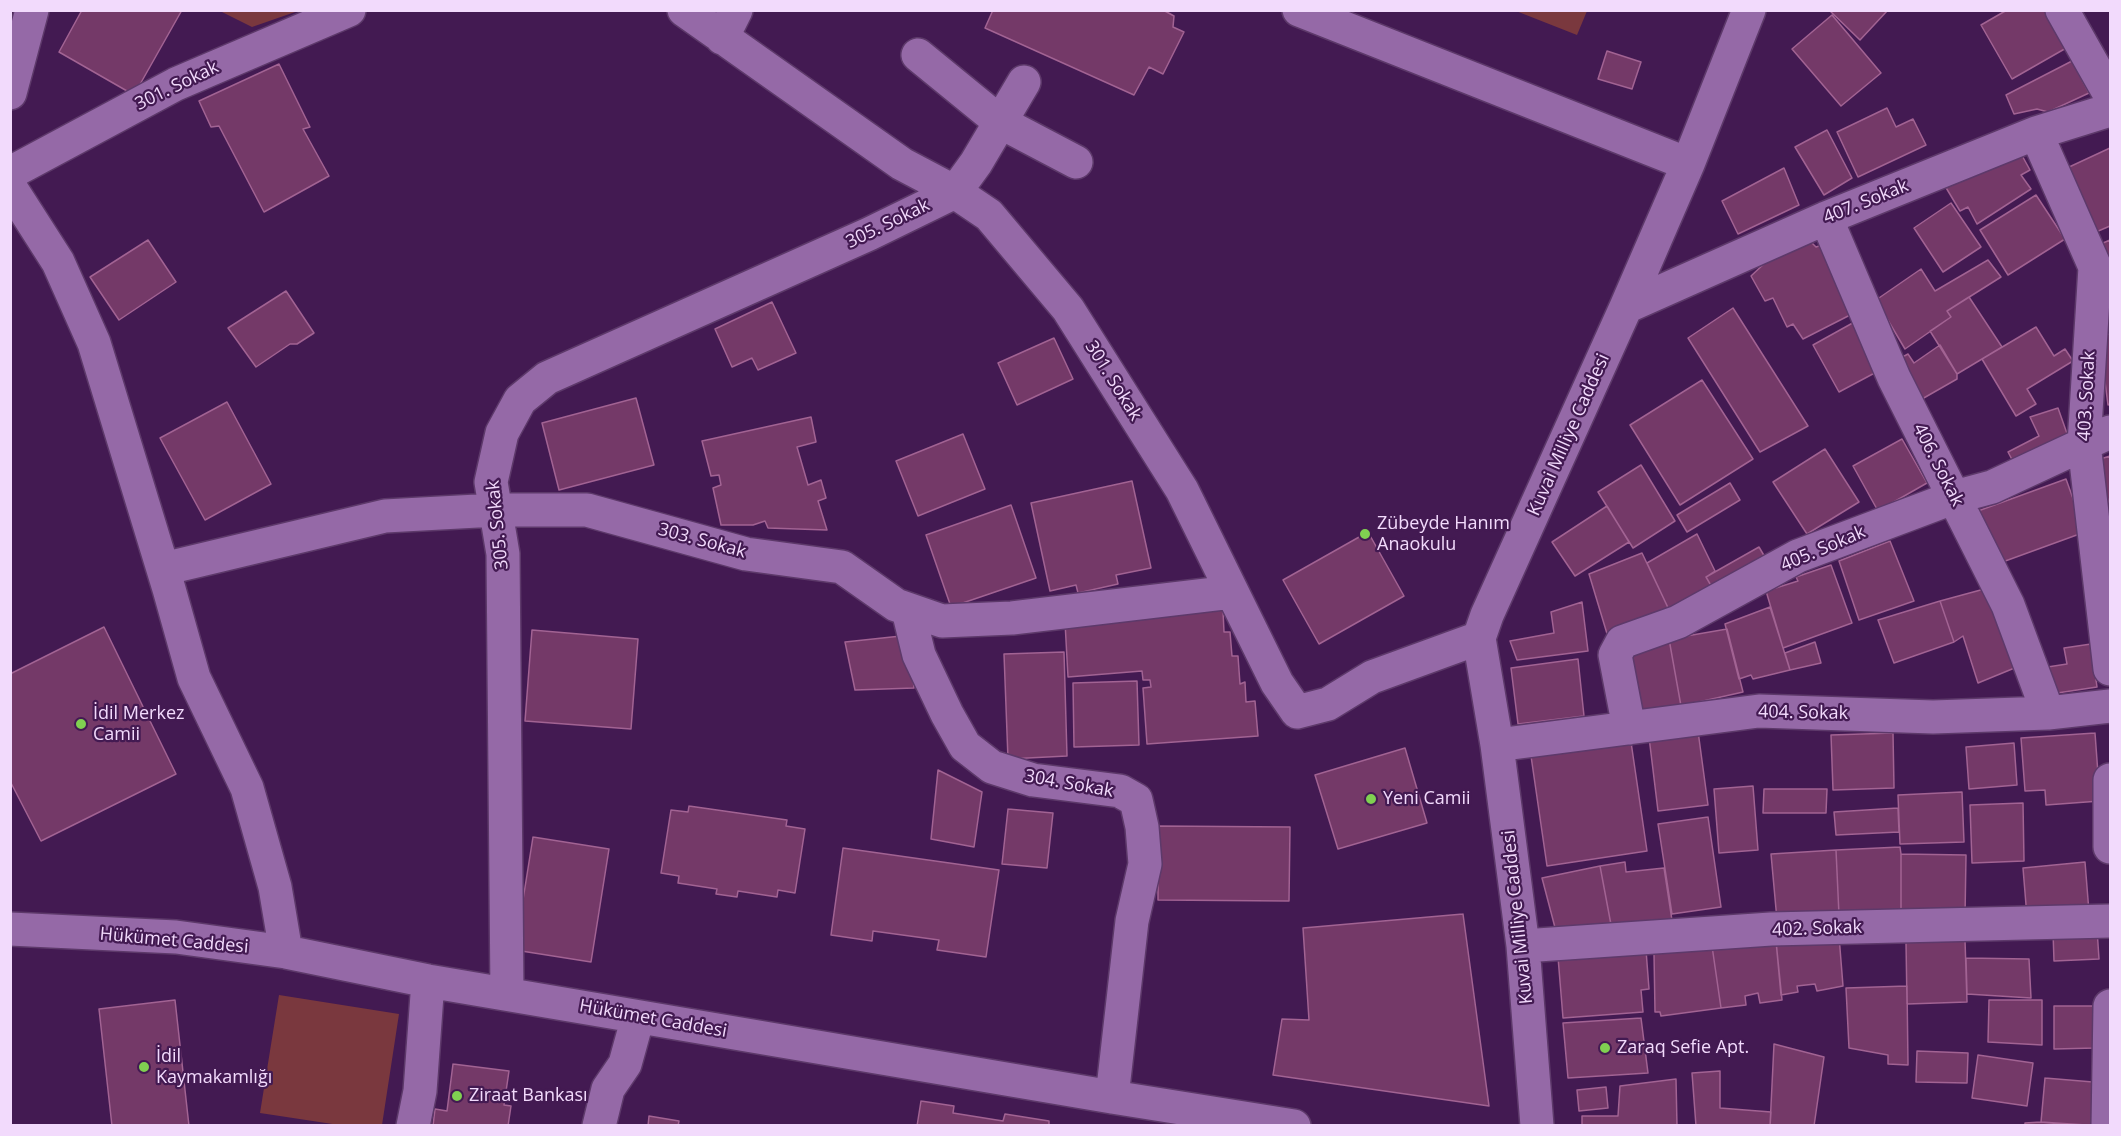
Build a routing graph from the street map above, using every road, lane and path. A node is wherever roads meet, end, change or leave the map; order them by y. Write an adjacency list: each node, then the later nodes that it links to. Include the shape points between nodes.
1 (32, 10): 10 (street)
2 (349, 10): 17 (street, 301. Sokak, via 176,84)
3 (684, 10): 7 (street, 301. Sokak)
4 (1299, 10): 16 (street)
5 (1749, 10): 16 (street, Kuvai Milliye Caddesi)
6 (2062, 10): 11 (street)
7 (729, 24): 19 (street, 301. Sokak, via 902,164)
8 (918, 55): 13 (street)
9 (1024, 82): 13 (street)
10 (10, 93)
11 (2110, 95)
12 (2110, 110): 14 (street, 407. Sokak)
13 (1000, 122): 15 (street); 19 (street)
14 (2036, 133): 20 (street, 407. Sokak); 22 (street, 403. Sokak, via 2095,267)
15 (1076, 162)
16 (1688, 164): 21 (street, Kuvai Milliye Caddesi)
17 (10, 173)
18 (10, 187): 25 (street, via 58,262 94,343)
19 (955, 192): 24 (street, 305. Sokak, via 547,378 520,400 502,433 490,482); 26 (street, 301. Sokak, via 989,215 1068,309 1182,490)
20 (1826, 218): 21 (street, 407. Sokak); 23 (street, 406. Sokak, via 1894,378)
21 (1626, 307): 28 (street, Kuvai Milliye Caddesi)
22 (2097, 438): 23 (street, 405. Sokak, via 1992,487); 29 (street, 403. Sokak)
23 (1955, 497): 31 (street, 406. Sokak, via 2008,605); 32 (street, 405. Sokak, via 1798,556 1678,622 1622,642 1616,655)
24 (496, 510): 25 (street, 303. Sokak, via 386,516); 27 (street, 303. Sokak, via 586,510 746,554 842,567); 41 (street, 305. Sokak, via 503,554)
25 (163, 569): 39 (street, via 194,678 247,788 275,887)
26 (1232, 592): 27 (street, 303. Sokak, via 1012,618 942,621); 28 (street, 301. Sokak, via 1277,683 1297,712 1328,704 1372,677)
27 (908, 610): 44 (street, 304. Sokak, via 919,655 965,746 992,767 1033,780 1120,791 1136,800 1145,864 1132,921)
28 (1479, 638): 33 (street, Kuvai Milliye Caddesi)
29 (2110, 669)
30 (2110, 706): 31 (street, 404. Sokak)
31 (2048, 713): 32 (street, 404. Sokak, via 1933,717 1760,711)
32 (1629, 728): 33 (street, 404. Sokak)
33 (1497, 745): 38 (street, Kuvai Milliye Caddesi)
34 (2110, 792): 35 (street)
35 (2110, 847)
36 (2110, 921): 38 (street, 402. Sokak, via 1772,929)
37 (10, 929): 39 (street, Hükümet Caddesi, via 176,937)
38 (1523, 946): 49 (street, Kuvai Milliye Caddesi)
39 (286, 952): 40 (street, Hükümet Caddesi)
40 (428, 981): 41 (street, Hükümet Caddesi); 46 (street, via 420,1091)
41 (507, 994): 43 (street, Hükümet Caddesi)
42 (2110, 1006): 50 (street)
43 (638, 1017): 44 (street, Hükümet Caddesi); 47 (street, via 625,1064 608,1089)
44 (1112, 1097): 45 (street, Hükümet Caddesi)
45 (1259, 1122): 48 (street, Hükümet Caddesi)
46 (413, 1125)
47 (599, 1125)
48 (1293, 1125)
49 (1537, 1125)
50 (2108, 1125)

